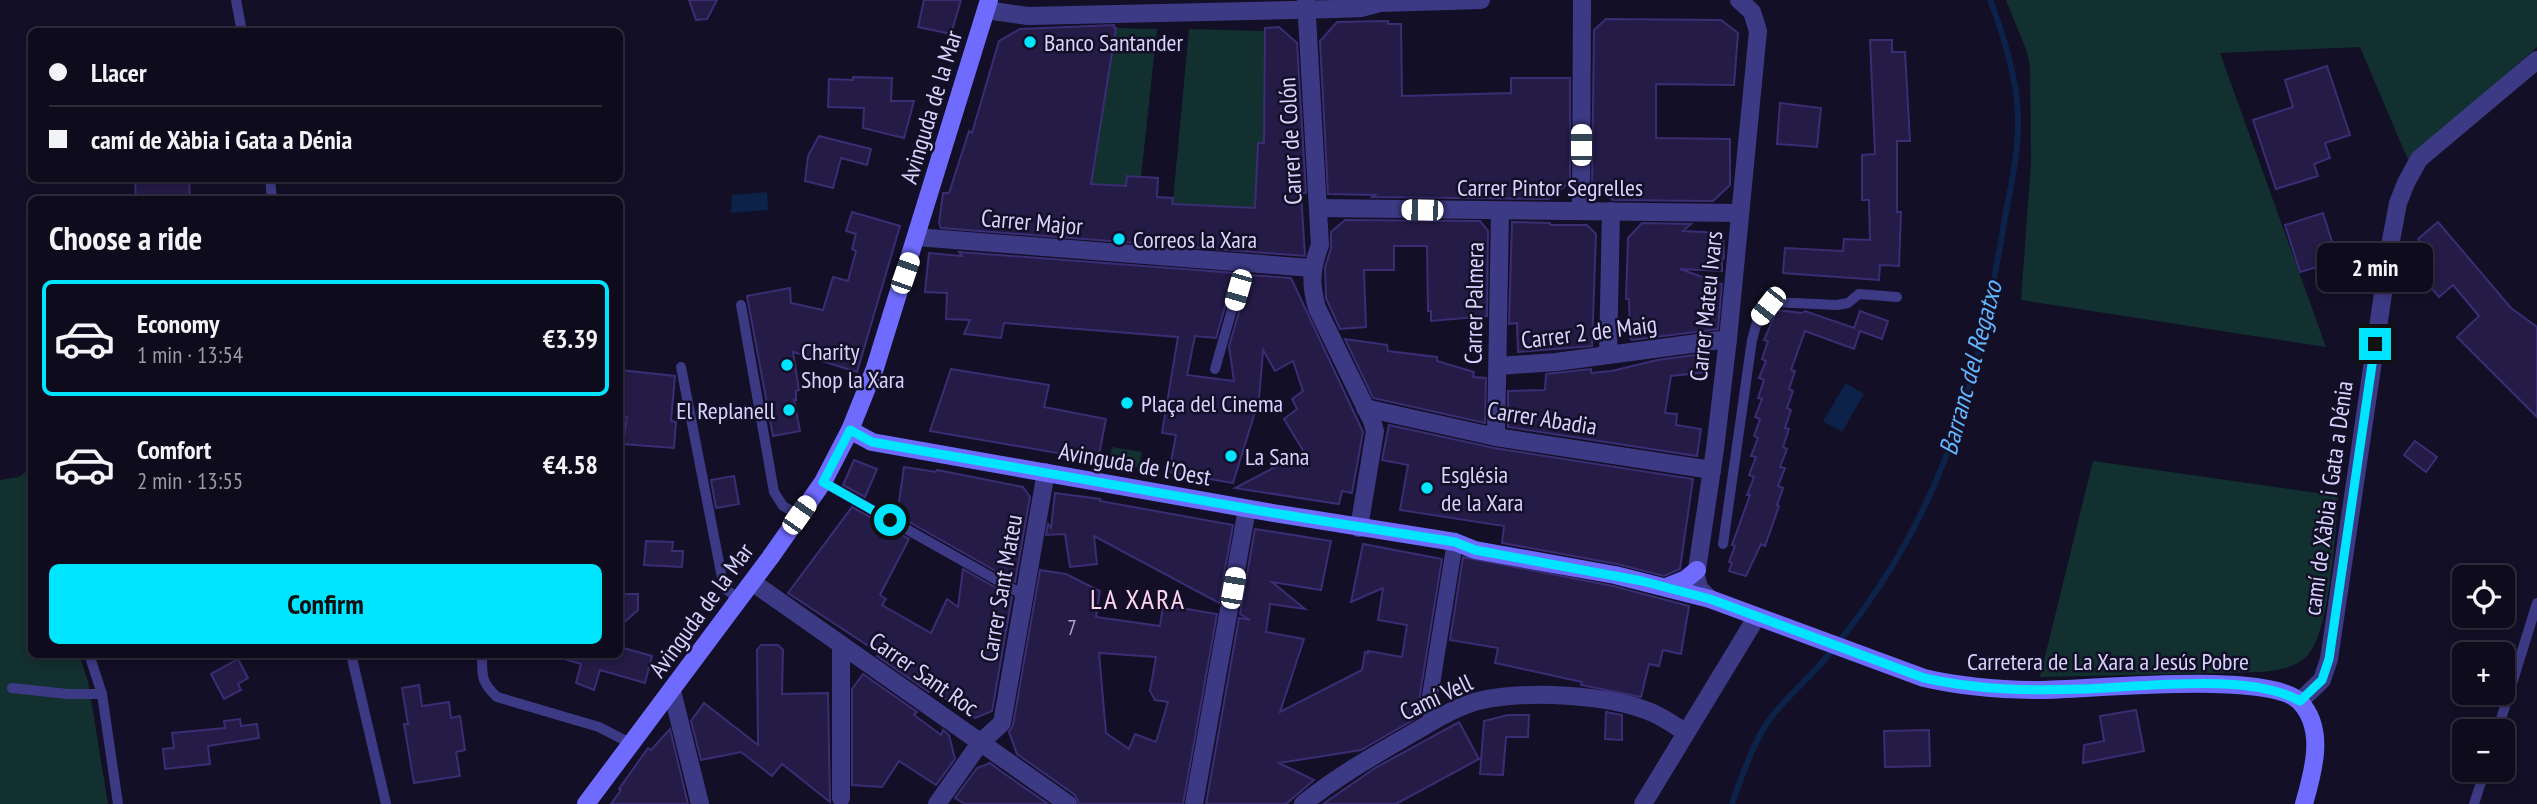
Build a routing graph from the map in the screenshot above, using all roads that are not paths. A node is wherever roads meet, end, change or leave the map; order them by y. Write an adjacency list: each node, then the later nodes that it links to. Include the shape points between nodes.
1 (236, 0): 7 (lane)
2 (1481, 0): 5 (street, via 1380,3 1361,8)
3 (1582, 0): 10 (street)
4 (988, 5): 5 (street, via 1028,16); 14 (main road, Avinguda de la Mar)
5 (1306, 5): 9 (street, Carrer de Colón)
6 (1746, 6): 13 (street, Carrer Mateu Ivars, via 1758,31)
7 (241, 28)
8 (2537, 60): 53 (street, camí de Xàbia i Gata a Dénia, via 2419,159 2398,203 2329,659 2322,680)
9 (1319, 208): 12 (street, Carrer Pintor Segrelles); 16 (street, Carrer de Colón, via 1320,246)
10 (1581, 211): 11 (street, Carrer Pintor Segrelles); 12 (street, Carrer Pintor Segrelles)
11 (1611, 211): 13 (street, Carrer Pintor Segrelles); 21 (street)
12 (1500, 212): 22 (street, Carrer Palmera)
13 (1740, 213): 19 (street, Carrer Mateu Ivars)
14 (916, 237): 15 (street, Carrer Major); 26 (main road, Avinguda de la Mar, via 876,368)
15 (1245, 264): 16 (street, Carrer Major); 24 (lane)
16 (1312, 268): 25 (street, via 1317,308)
17 (1897, 297): 20 (lane, via 1859,295 1837,305 1772,303 1758,318)
18 (741, 305): 32 (lane, via 774,492 783,506)
19 (1728, 339): 20 (lane); 21 (street, Carrer 2 de Maig); 28 (street, Carrer Mateu Ivars)
20 (1752, 340): 34 (lane)
21 (1608, 355): 22 (street, Carrer 2 de Maig)
22 (1498, 366): 27 (street, Carrer Palmera)
23 (681, 367): 42 (lane, via 724,588)
24 (1215, 369)
25 (1365, 408): 27 (street, Carrer Abadia); 35 (street, via 1375,431)
26 (850, 430): 29 (main road, Avinguda de l'Oest, via 872,442); 30 (main road, Avinguda de la Mar)
27 (1496, 437): 28 (street, Carrer Abadia)
28 (1712, 470): 33 (street, Carrer Mateu Ivars)
29 (1046, 472): 31 (main road, Avinguda de l'Oest); 41 (street, Carrer Sant Mateu)
30 (823, 482): 32 (main road, Avinguda de la Mar); 41 (lane)
31 (1247, 509): 35 (main road, Avinguda de l'Oest); 68 (street)
32 (799, 515): 39 (main road, Avinguda de la Mar)
33 (1705, 515): 34 (lane); 38 (street, Carrer Mateu Ivars)
34 (1728, 518): 37 (lane)
35 (1359, 528): 36 (main road, Avinguda de l'Oest)
36 (1455, 542): 40 (main road, Avinguda de l'Oest, via 1475,550); 54 (street)
37 (1723, 544)
38 (1697, 570): 40 (main road); 43 (street, via 1699,588)
39 (752, 582): 42 (main road, Avinguda de la Mar); 46 (street, Carrer Sant Roc)
40 (1666, 587): 43 (main road, Carretera de La Xara a Jesús Pobre)
41 (1025, 596): 58 (street, Carrer Sant Mateu, via 1002,723)
42 (739, 599): 51 (main road, Avinguda de la Mar)
43 (1710, 599): 45 (main road, Carretera de La Xara a Jesús Pobre)
44 (2537, 603): 55 (lane)
45 (1756, 618): 53 (main road, Carretera de La Xara a Jesús Pobre, via 1924,678 1975,687 2043,690 2232,684 2277,690); 56 (street)
46 (841, 646): 58 (street, Carrer Sant Roc); 60 (street)
47 (90, 658): 52 (lane)
48 (352, 658): 63 (lane)
49 (482, 658): 57 (lane, via 485,685 498,697 599,727)
50 (12, 688): 52 (lane)
51 (672, 691): 57 (main road, Avinguda de la Mar); 65 (street)
52 (102, 694): 62 (lane)
53 (2300, 701): 70 (main road, via 2315,741 2313,773)
54 (1430, 713)
55 (2501, 719)
56 (1685, 733): 61 (street, Camí Vell, via 1652,713 1615,703 1535,694 1496,698 1433,722 1347,772); 69 (street)
57 (630, 743): 64 (main road, Avinguda de la Mar)
58 (980, 743): 66 (street, Carrer Sant Mateu); 67 (street, Carrer Sant Roc)
59 (2481, 782): 71 (lane)
60 (841, 797)
61 (1306, 803)
62 (118, 804)
63 (386, 804)
64 (586, 804)
65 (700, 804)
66 (937, 804)
67 (1068, 804)
68 (1194, 804)
69 (1643, 804)
70 (2304, 804)
71 (2474, 804)

